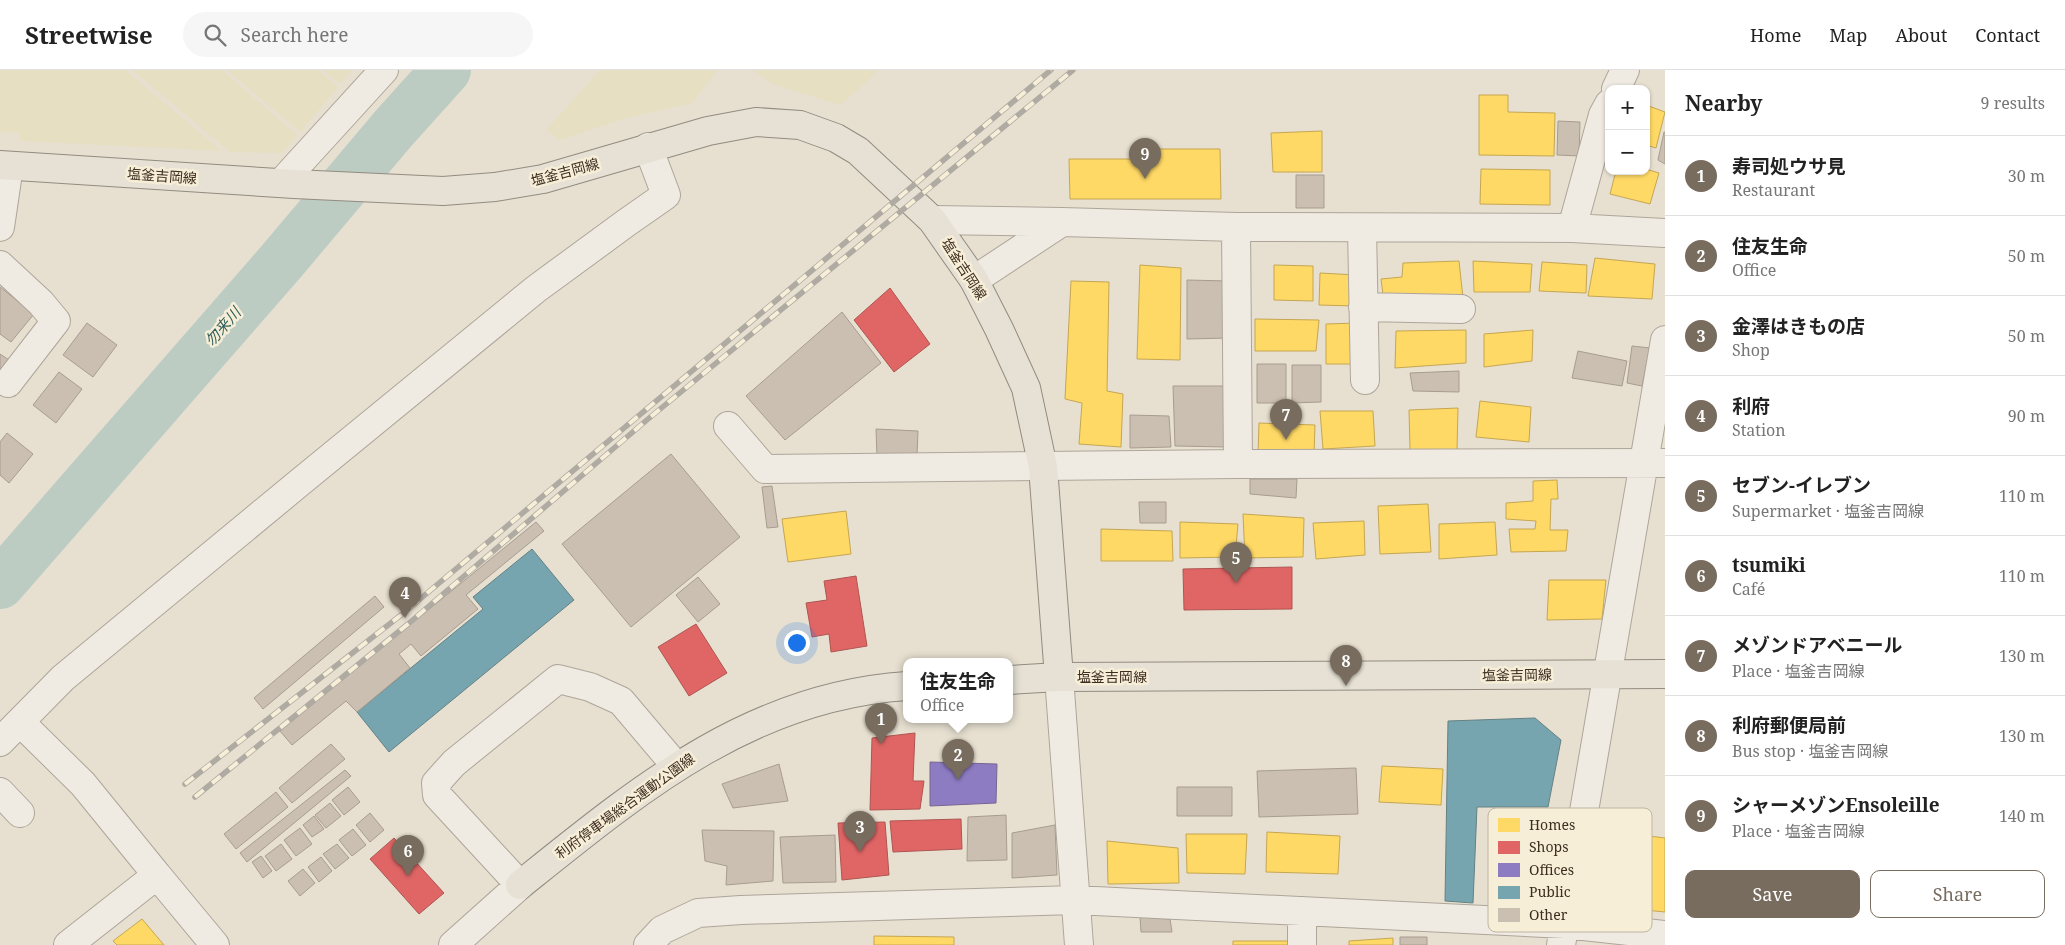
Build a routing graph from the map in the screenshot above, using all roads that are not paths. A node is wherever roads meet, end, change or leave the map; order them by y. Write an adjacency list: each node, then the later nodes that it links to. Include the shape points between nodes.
1 (384, 70): 7 (street)
2 (1625, 70): 3 (street)
3 (1618, 85)
4 (1605, 111): 13 (street)
5 (648, 147): 7 (main road, 塩釜吉岡線, via 543,179 495,187 432,191); 8 (main road, 塩釜吉岡線, via 756,122 800,125 836,138 858,151); 31 (street, via 666,195 536,289 71,672)
6 (4, 166): 7 (main road, 塩釜吉岡線); 10 (street)
7 (287, 183)
8 (932, 220): 9 (street); 16 (main road, 塩釜吉岡線)
9 (1062, 222): 11 (street); 16 (street)
10 (0, 227)
11 (1236, 228): 12 (street); 24 (street)
12 (1362, 228): 13 (street); 17 (street)
13 (1572, 228): 14 (street)
14 (1665, 233)
15 (0, 265): 21 (street, via 56,321)
16 (974, 280): 25 (main road, 塩釜吉岡線, via 1026,388)
17 (1363, 307): 18 (street); 20 (street)
18 (1461, 309)
19 (1665, 340): 23 (street)
20 (1365, 380)
21 (8, 383)
22 (728, 426): 25 (street, via 765,469)
23 (1654, 462): 24 (street); 26 (street)
24 (1238, 464): 25 (street)
25 (1043, 467): 28 (main road, 塩釜吉岡線)
26 (1607, 674): 27 (main road, 塩釜吉岡線); 28 (main road, 塩釜吉岡線); 35 (street)
27 (1665, 674)
28 (1059, 677): 29 (main road); 39 (street)
29 (1013, 680)
30 (903, 687): 33 (main road, 利府停車場総合運動公園線, via 823,699 734,733)
31 (20, 722): 32 (street); 37 (street, via 83,784)
32 (0, 742)
33 (676, 766): 38 (main road, 利府停車場総合運動公園線); 38 (street, via 621,702 590,687 558,679 454,763 436,783 437,795)
34 (0, 792): 36 (street)
35 (1584, 808)
36 (20, 813)
37 (157, 876): 45 (street); 46 (street)
38 (520, 885): 47 (street)
39 (1075, 900): 40 (street); 48 (street, via 698,913 662,930); 49 (street)
40 (1302, 911): 41 (street); 50 (street)
41 (1488, 928)
42 (1530, 932): 43 (street)
43 (1563, 935): 44 (street)
44 (1665, 935)
45 (68, 945)
46 (215, 945)
47 (453, 945)
48 (648, 945)
49 (1079, 945)
50 (1302, 945)

